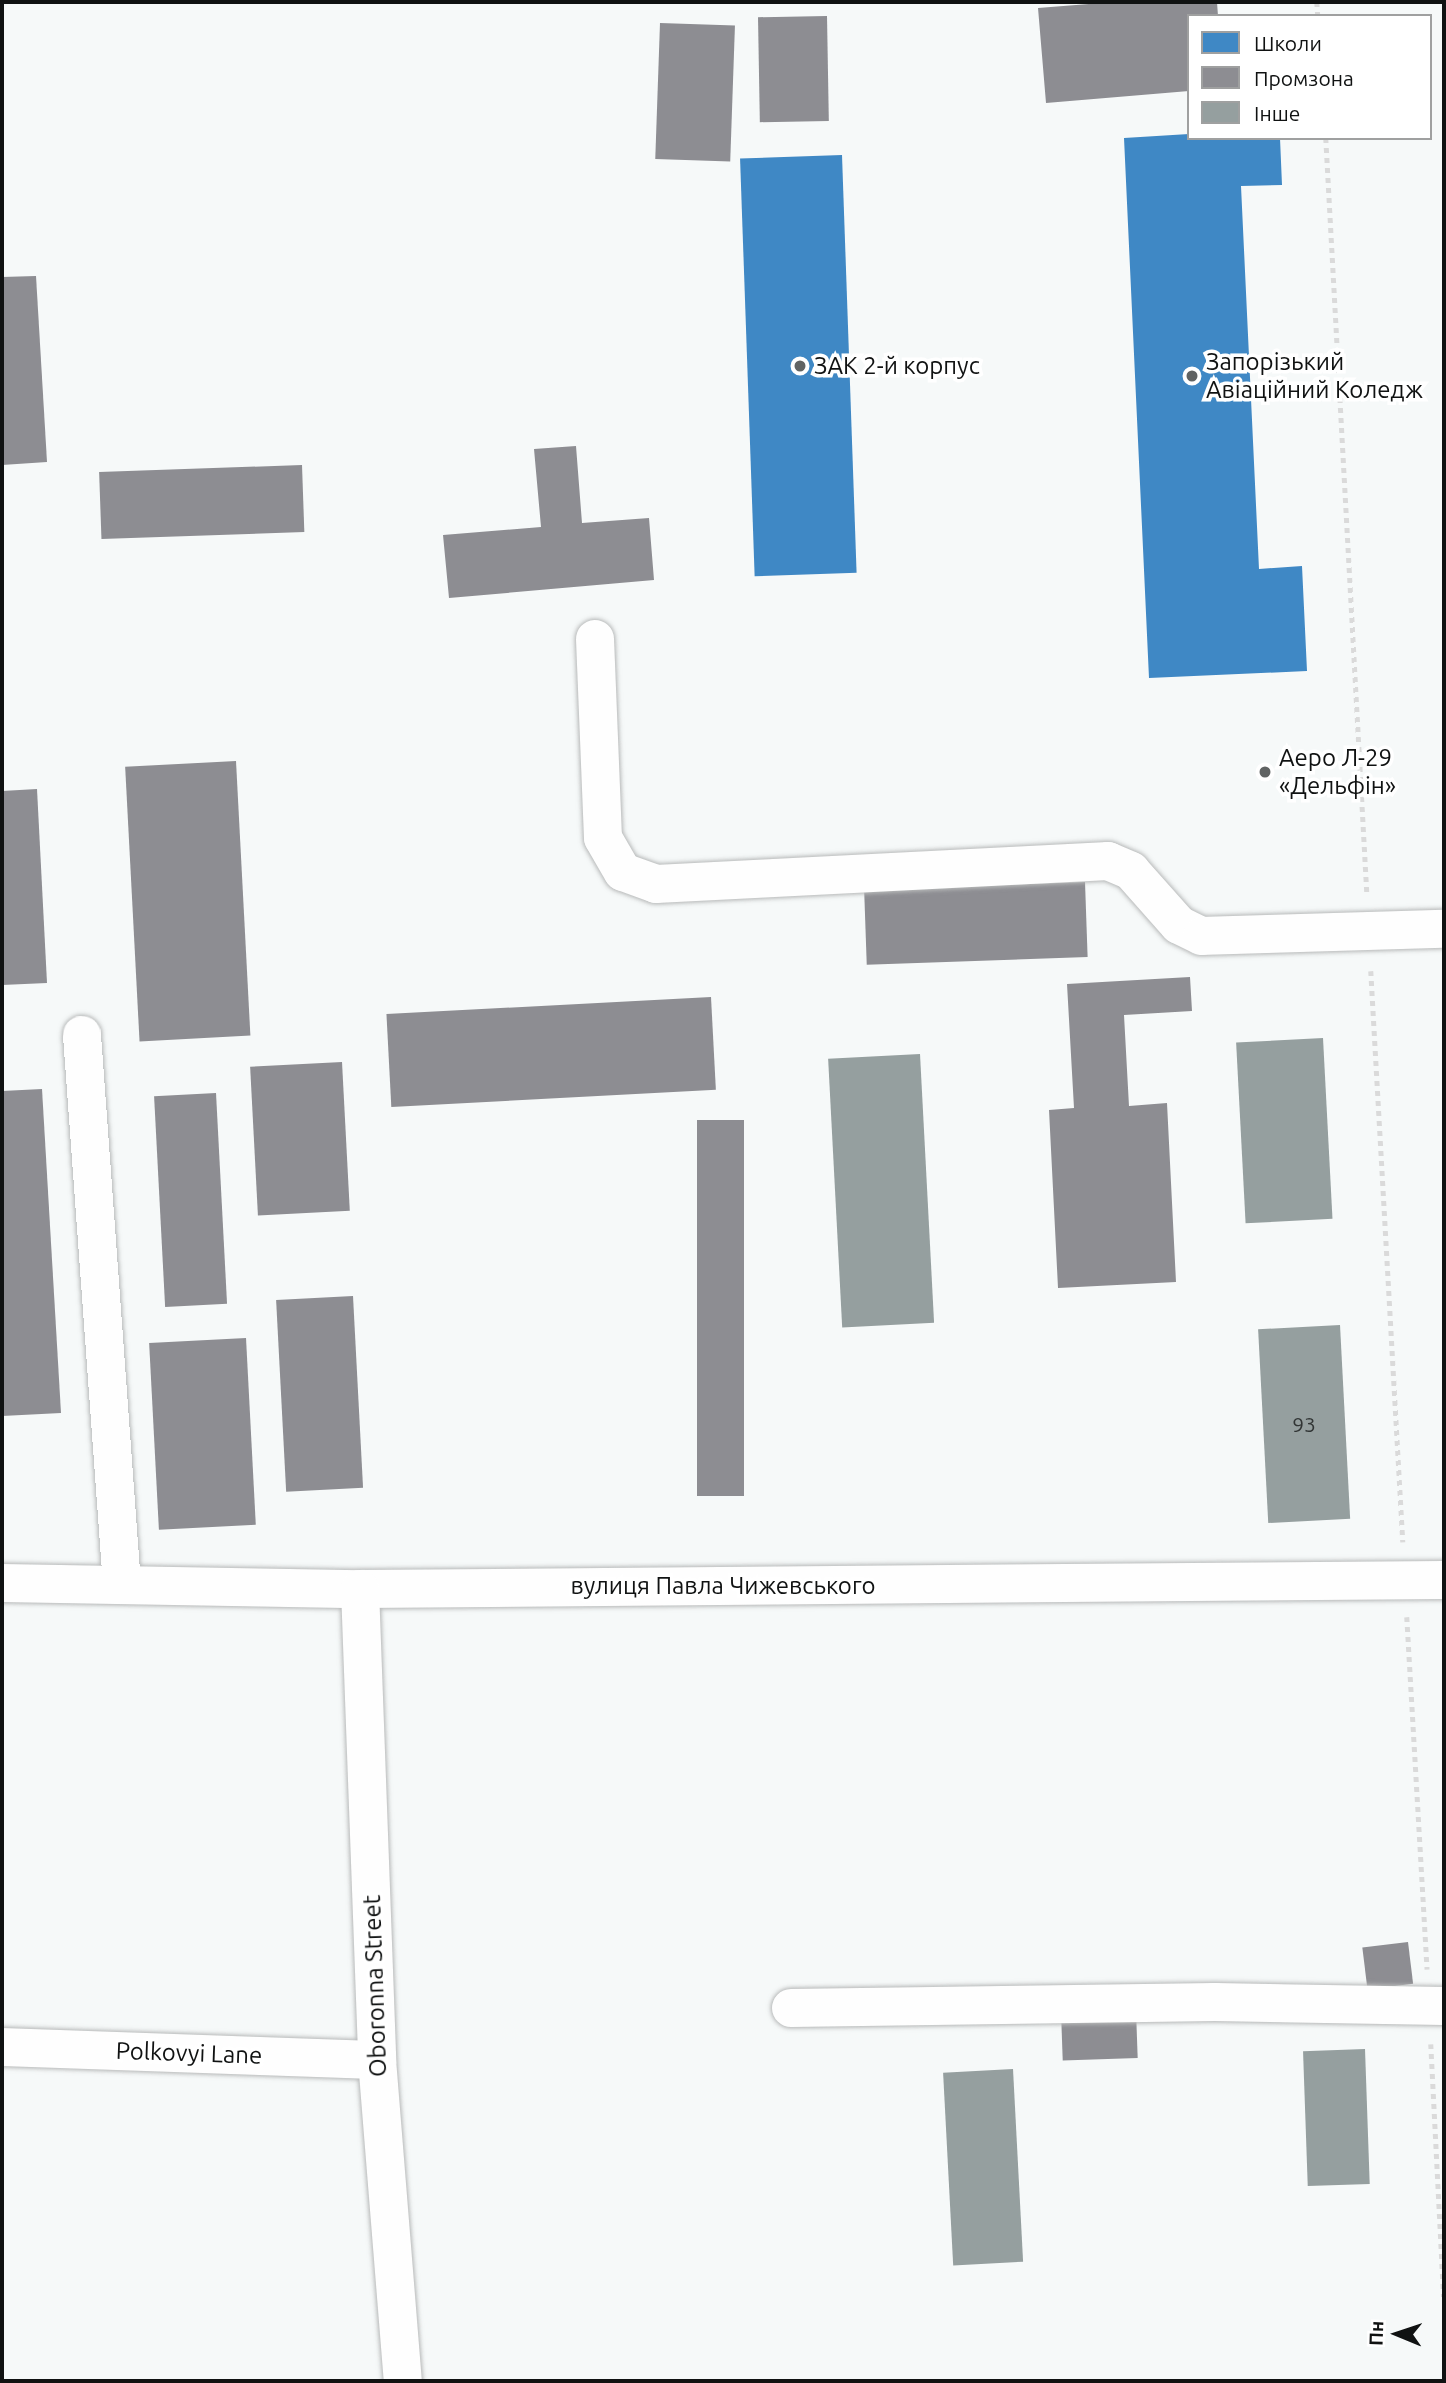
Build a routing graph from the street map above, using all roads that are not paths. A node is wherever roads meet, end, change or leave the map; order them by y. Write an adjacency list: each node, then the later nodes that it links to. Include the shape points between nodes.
1 (595, 639): 2 (street, via 603,838 623,872 656,884 1108,861 1131,872 1189,933)
2 (1444, 929)
3 (82, 1035): 6 (street)
4 (1444, 1580): 7 (street, вулиця Павла Чижевського)
5 (2, 1583): 6 (street, вулиця Павла Чижевського)
6 (122, 1585): 7 (street, вулиця Павла Чижевського)
7 (360, 1589): 11 (street, Oboronna Street)
8 (1437, 2006): 9 (street, via 1215,2001)
9 (791, 2008)
10 (2, 2047): 11 (street, Polkovyi Lane)
11 (377, 2060): 12 (street, Oboronna Street)
12 (402, 2381)

